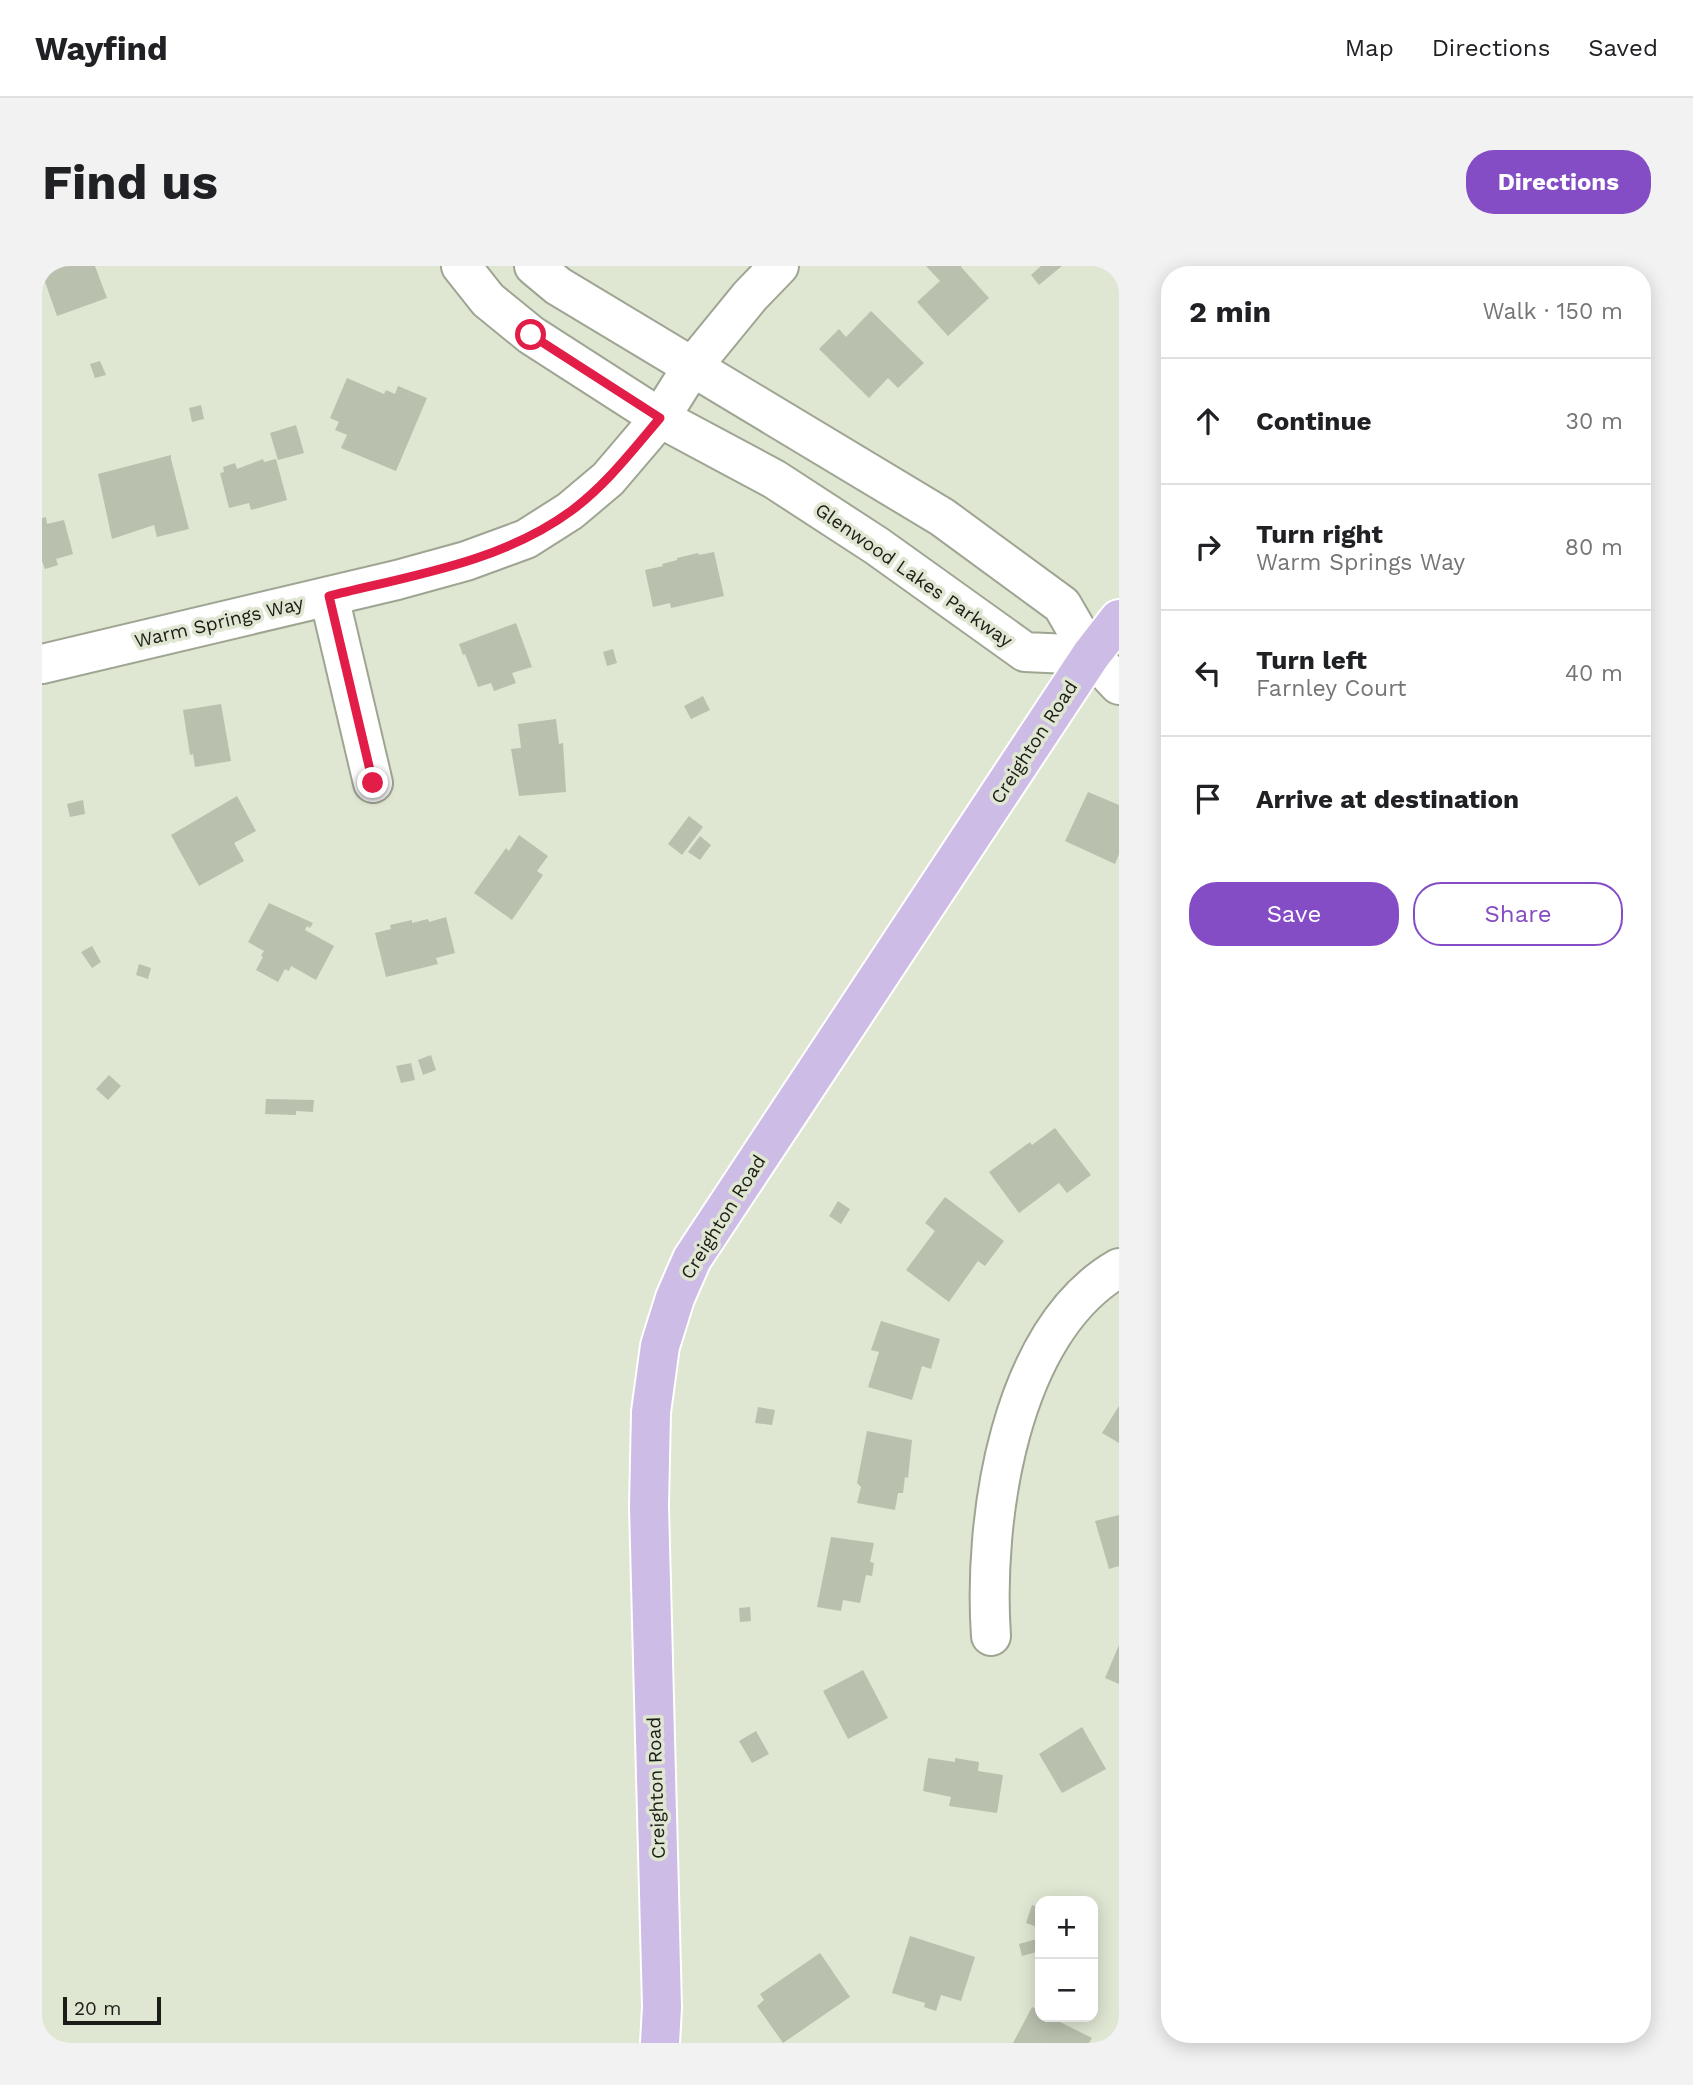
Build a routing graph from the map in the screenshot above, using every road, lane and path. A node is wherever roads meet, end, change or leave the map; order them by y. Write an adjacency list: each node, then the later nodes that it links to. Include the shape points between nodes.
1 (461, 266): 5 (street, Glenwood Lakes Parkway, via 488,300 531,335)
2 (534, 266): 4 (street, via 558,286)
3 (779, 266): 4 (street, Warm Springs Way)
4 (692, 368): 5 (street, Warm Springs Way); 8 (street, via 942,517 1062,605)
5 (660, 418): 6 (street, Warm Springs Way, via 608,479 570,511 526,538 466,561); 8 (street, Glenwood Lakes Parkway, via 785,486 1025,652)
6 (329, 596): 9 (street, Warm Springs Way); 11 (street)
7 (1119, 619): 8 (main road, Creighton Road)
8 (1091, 655): 10 (street); 14 (main road, Creighton Road, via 692,1259 660,1346 651,1412 649,1506)
9 (42, 664)
10 (1119, 685)
11 (373, 783)
12 (1119, 1268): 13 (street, via 1064,1317 1030,1373 992,1523)
13 (991, 1636)
14 (660, 2043)

